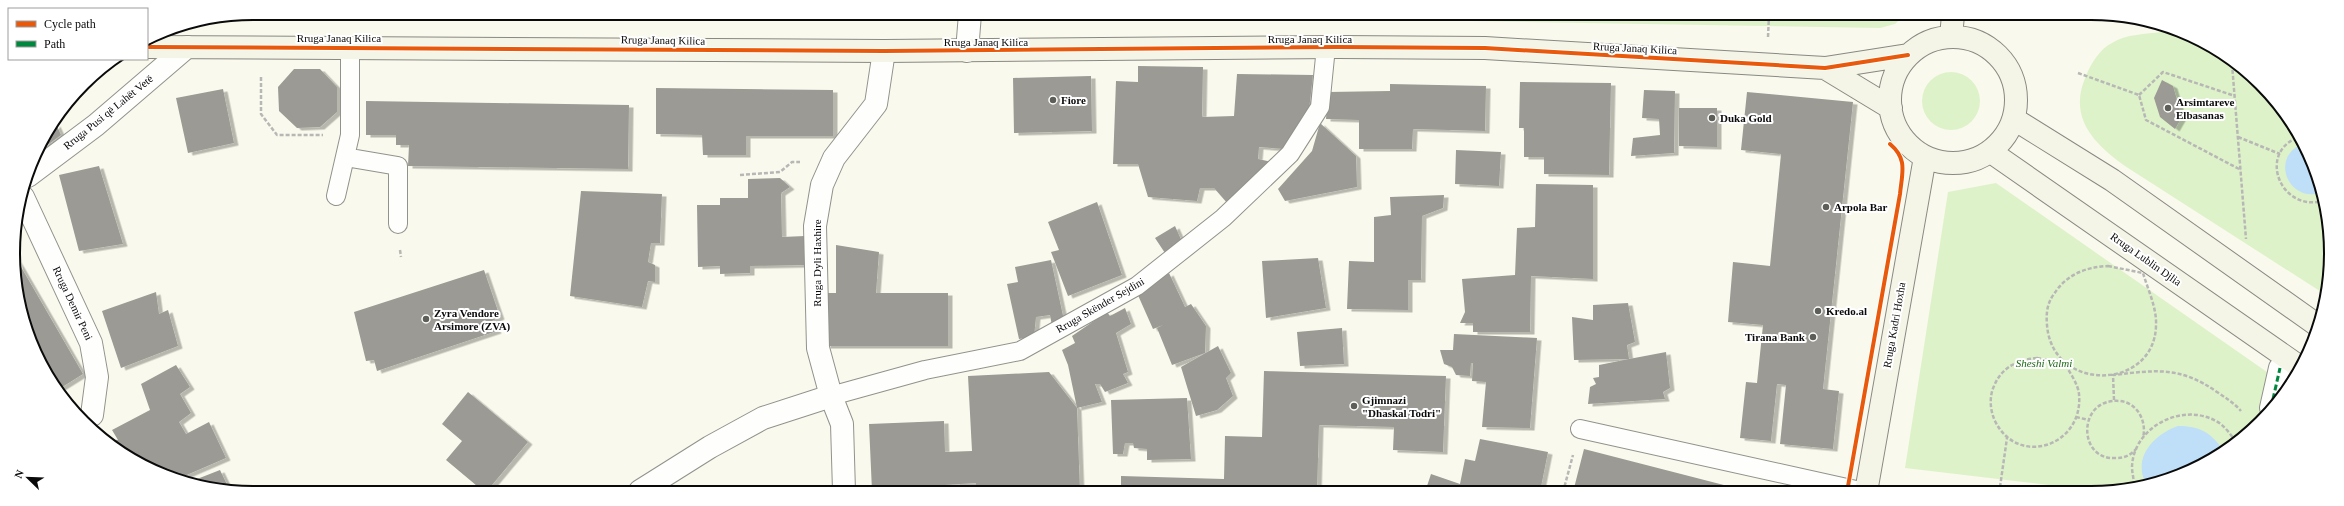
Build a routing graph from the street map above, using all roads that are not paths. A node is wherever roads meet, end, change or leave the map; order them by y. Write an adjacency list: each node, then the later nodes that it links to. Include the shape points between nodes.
1 (970, 20): 8 (street)
2 (1953, 20): 3 (street)
3 (1951, 37): 10 (street, via 1933,40); 13 (street, via 1972,39 1989,48 2004,62 2013,80 2017,99)
4 (148, 47): 5 (street, Rruga Janaq Kilica)
5 (187, 47): 6 (street, Rruga Janaq Kilica); 17 (street, Rruga Pusi që Lahët Vetë, via 96,125)
6 (350, 47): 9 (street, Rruga Janaq Kilica); 15 (lane, via 350,136)
7 (1326, 47): 8 (street, Rruga Janaq Kilica); 11 (street, Rruga Janaq Kilica, via 1485,48); 24 (lane, Rruga Skënder Sejdini, via 1320,107 1290,154 1223,218 1137,286 1020,351 925,370)
8 (967, 51): 9 (street, Rruga Janaq Kilica)
9 (884, 52): 24 (street, Rruga Dyli Haxhire, via 876,104 834,158 822,185 816,226 818,348)
10 (1908, 55): 11 (street, Rruga Janaq Kilica); 12 (street, via 1893,80)
11 (1825, 68): 12 (street)
12 (1891, 108): 16 (street, via 1899,133 1910,147)
13 (2014, 119): 14 (street, via 2005,138); 21 (street, via 2112,180)
14 (1991, 152): 16 (street, via 1976,160 1958,164 1941,163); 22 (street, Rruga Lublin Djlia)
15 (345, 157): 18 (lane); 20 (lane, via 398,166)
16 (1925, 157): 30 (street, Rruga Kadri Hoxha)
17 (35, 171)
18 (336, 196)
19 (26, 202): 25 (street, Rruga Demir Peni, via 91,343 97,377)
20 (398, 224)
21 (2314, 322)
22 (2290, 368): 23 (street)
23 (2280, 390)
24 (830, 396): 27 (street, via 763,418 710,446); 28 (street, Rruga Dyli Haxhire, via 842,424)
25 (92, 415)
26 (1580, 429): 29 (lane)
27 (648, 486)
28 (844, 486)
29 (1838, 486)
30 (1866, 486)

